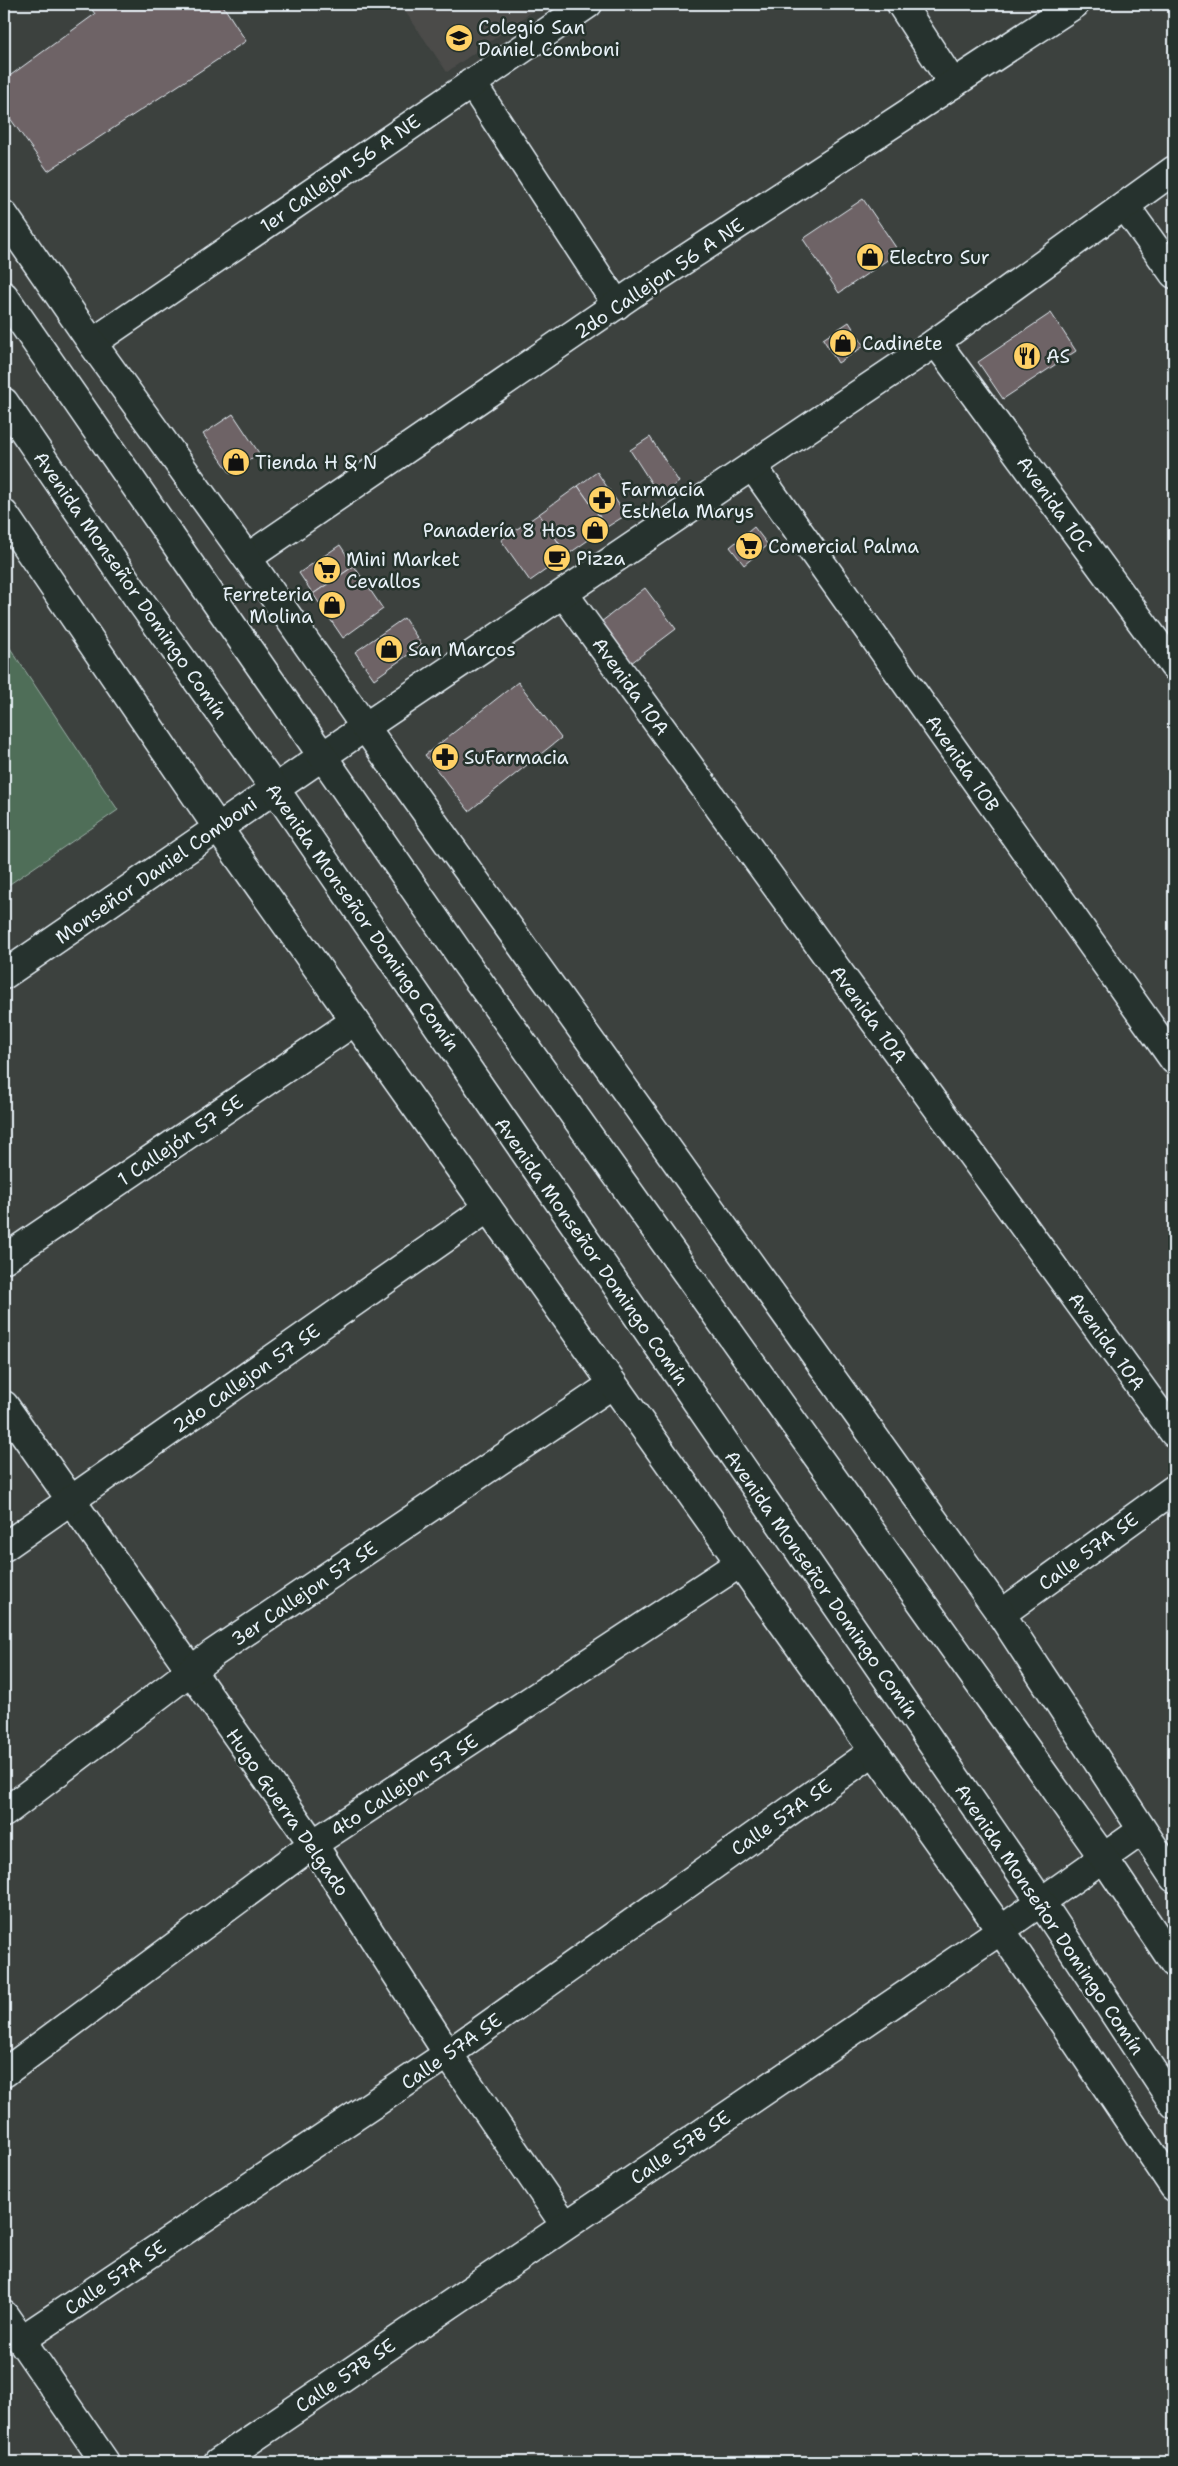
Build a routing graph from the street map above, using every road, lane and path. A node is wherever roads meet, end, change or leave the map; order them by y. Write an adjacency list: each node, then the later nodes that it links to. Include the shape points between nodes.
1 (588, 4): 4 (street, 1er Callejon 56 A NE)
2 (901, 4): 5 (street)
3 (1075, 4): 5 (street, 2do Callejon 56 A NE)
4 (472, 82): 11 (street); 13 (street, 1er Callejon 56 A NE)
5 (954, 84): 11 (street, 2do Callejon 56 A NE)
6 (1174, 170): 7 (street, Monseñor Daniel Comboni)
7 (1125, 206): 9 (street); 12 (street, Monseñor Daniel Comboni)
8 (4, 215): 13 (street)
9 (1174, 274)
10 (4, 296): 21 (street)
11 (617, 305): 17 (street, 2do Callejon 56 A NE)
12 (936, 342): 15 (street, Monseñor Daniel Comboni); 19 (street, Avenida 10C)
13 (92, 343): 17 (street)
14 (4, 402): 22 (street, Avenida Monseñor Domingo Comín, via 138,598)
15 (753, 467): 18 (street, Monseñor Daniel Comboni); 26 (street, Avenida 10B)
16 (4, 514): 23 (street)
17 (247, 558): 20 (street)
18 (564, 594): 20 (street, Monseñor Daniel Comboni); 31 (street, Avenida 10A)
19 (1174, 666)
20 (365, 727): 21 (street, Monseñor Daniel Comboni); 36 (street)
21 (322, 756): 22 (street, Monseñor Daniel Comboni); 42 (street)
22 (275, 789): 23 (street, Monseñor Daniel Comboni); 44 (street, Avenida Monseñor Domingo Comín)
23 (218, 828): 24 (street, Monseñor Daniel Comboni); 25 (street)
24 (4, 976)
25 (355, 1021): 27 (street); 28 (street, 1 Callejón 57 SE)
26 (1174, 1060)
27 (488, 1208): 29 (street); 33 (street, 2do Callejon 57 SE)
28 (4, 1259)
29 (613, 1384): 35 (street); 37 (street, 3er Callejon 57 SE)
30 (4, 1405): 33 (street, Hugo Guerra Delgado)
31 (1174, 1433)
32 (1174, 1489): 36 (street, Calle 57A SE)
33 (70, 1502): 34 (street, 2do Callejon 57 SE); 37 (street, Hugo Guerra Delgado)
34 (4, 1547)
35 (740, 1563): 38 (street); 41 (street, 4to Callejon 57 SE)
36 (1001, 1614): 40 (street)
37 (190, 1672): 39 (street, 3er Callejon 57 SE); 41 (street, Hugo Guerra Delgado)
38 (874, 1751): 45 (street); 47 (street, Calle 57A SE)
39 (4, 1813)
40 (1141, 1831): 42 (street, Calle 57B SE); 43 (street)
41 (313, 1844): 47 (street, Hugo Guerra Delgado); 48 (street, 4to Callejon 57 SE)
42 (1103, 1857): 44 (street, Calle 57B SE); 46 (street)
43 (1174, 1878)
44 (1040, 1902): 45 (street, Calle 57B SE); 49 (street, Avenida Monseñor Domingo Comín)
45 (1001, 1930): 50 (street); 51 (street, Calle 57B SE)
46 (1174, 1963)
47 (448, 2054): 51 (street, Hugo Guerra Delgado); 53 (street, Calle 57A SE)
48 (4, 2073)
49 (1174, 2104)
50 (1174, 2187)
51 (565, 2225): 55 (street, Calle 57B SE)
52 (4, 2316): 53 (street)
53 (21, 2340): 54 (street)
54 (105, 2462)
55 (218, 2462)

